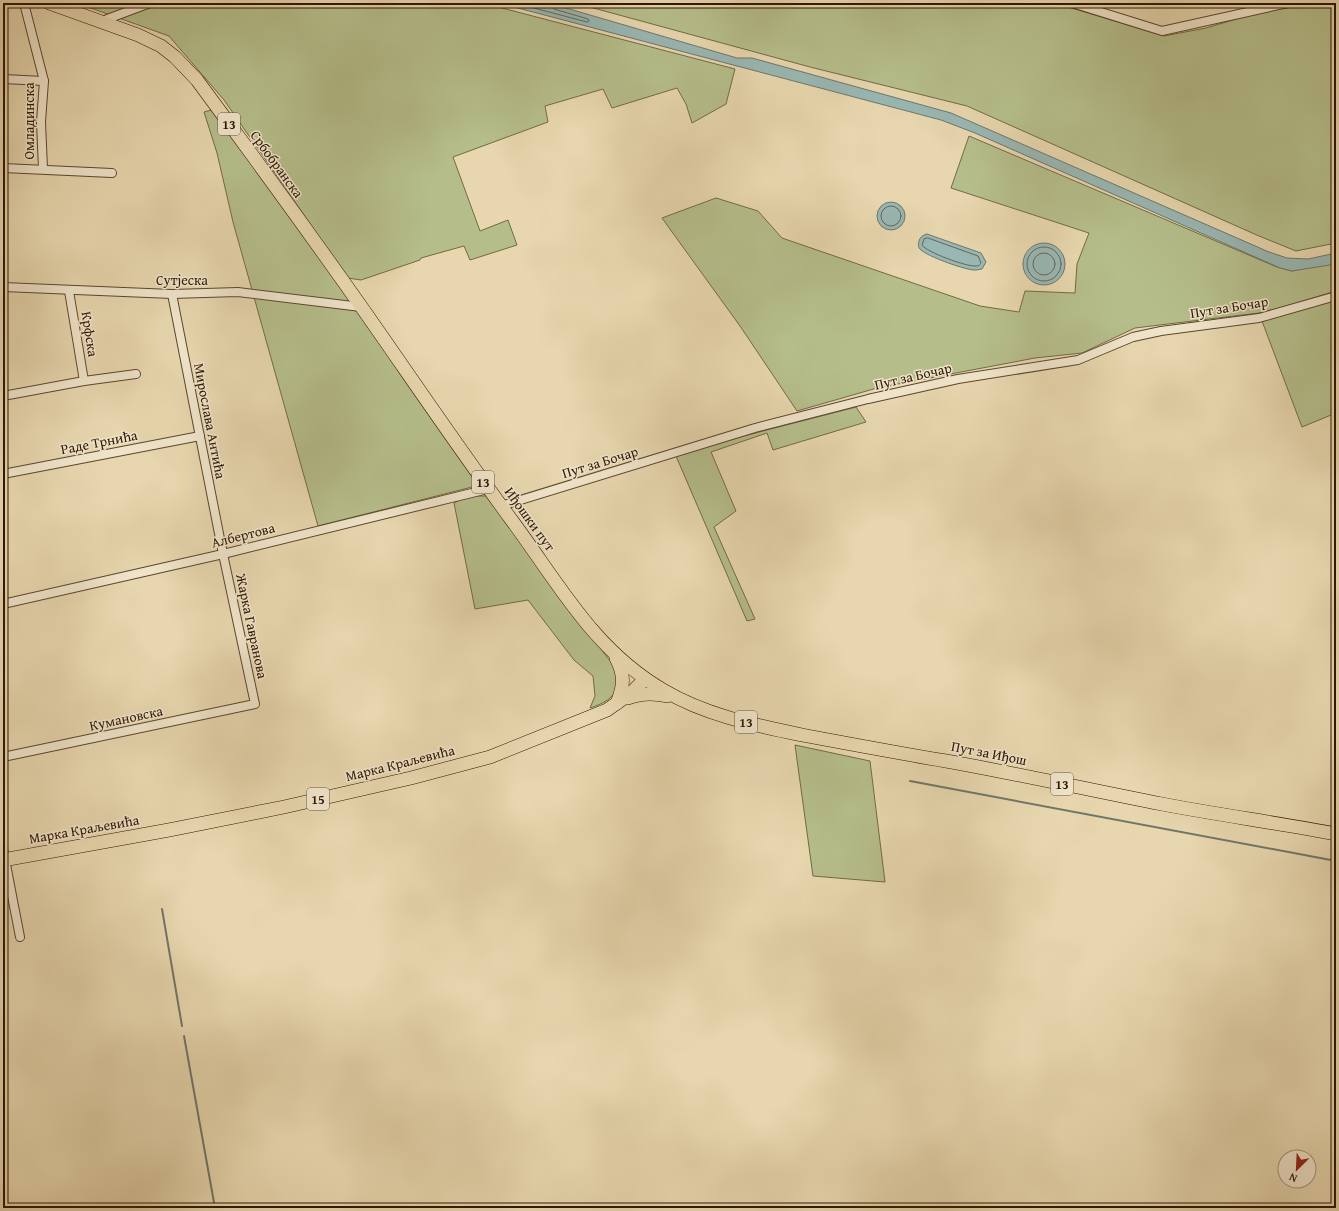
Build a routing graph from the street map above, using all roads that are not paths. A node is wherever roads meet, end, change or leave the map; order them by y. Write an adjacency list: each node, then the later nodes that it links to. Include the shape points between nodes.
1 (24, 3): 8 (street, Омладинска)
2 (49, 3): 6 (main road, Србобранска / 13)
3 (150, 3): 6 (street)
4 (1072, 3): 5 (street, via 1162,31)
5 (1288, 3)
6 (101, 22): 16 (main road, Србобранска / 13, via 161,46 197,80)
7 (3, 79): 8 (street)
8 (44, 81): 10 (street, Омладинска, via 41,122)
9 (3, 168): 10 (street)
10 (43, 170): 11 (street)
11 (112, 173)
12 (3, 287): 13 (street, Сутјеска)
13 (69, 291): 14 (street, Сутјеска); 18 (street, Крфска)
14 (172, 294): 16 (street, Сутјеска, via 238,292); 20 (street, Мирослава Антића)
15 (1336, 296): 23 (street, Пут за Бочар, via 1259,318 1133,337 1078,360 958,379 755,428)
16 (361, 307): 22 (main road, Иђошки пут / 13)
17 (136, 374): 18 (street)
18 (84, 381): 19 (street)
19 (3, 396)
20 (200, 436): 21 (street, Раде Трнића); 24 (street, Мирослава Антића)
21 (3, 474)
22 (488, 489): 23 (main road, Иђошки пут / 13); 24 (street, Албертова)
23 (501, 506): 26 (main road, Иђошки пут / 13, via 574,606)
24 (223, 554): 25 (street, Албертова); 30 (street, Жарка Гавранова)
25 (3, 604)
26 (613, 653): 27 (main road, Иђошки пут / 13); 29 (main road, via 622,672)
27 (645, 679): 28 (main road, Пут за Иђош / 13); 29 (main road, Марка Краљевића / 15)
28 (676, 698): 29 (main road, via 640,694); 32 (main road, Пут за Иђош / 13, via 718,715 780,731)
29 (620, 702): 33 (main road, Марка Краљевића / 15, via 597,715 490,757 411,778 177,829)
30 (255, 704): 31 (street, Кумановска)
31 (3, 757)
32 (1336, 834)
33 (4, 856): 34 (street)
34 (20, 937)

